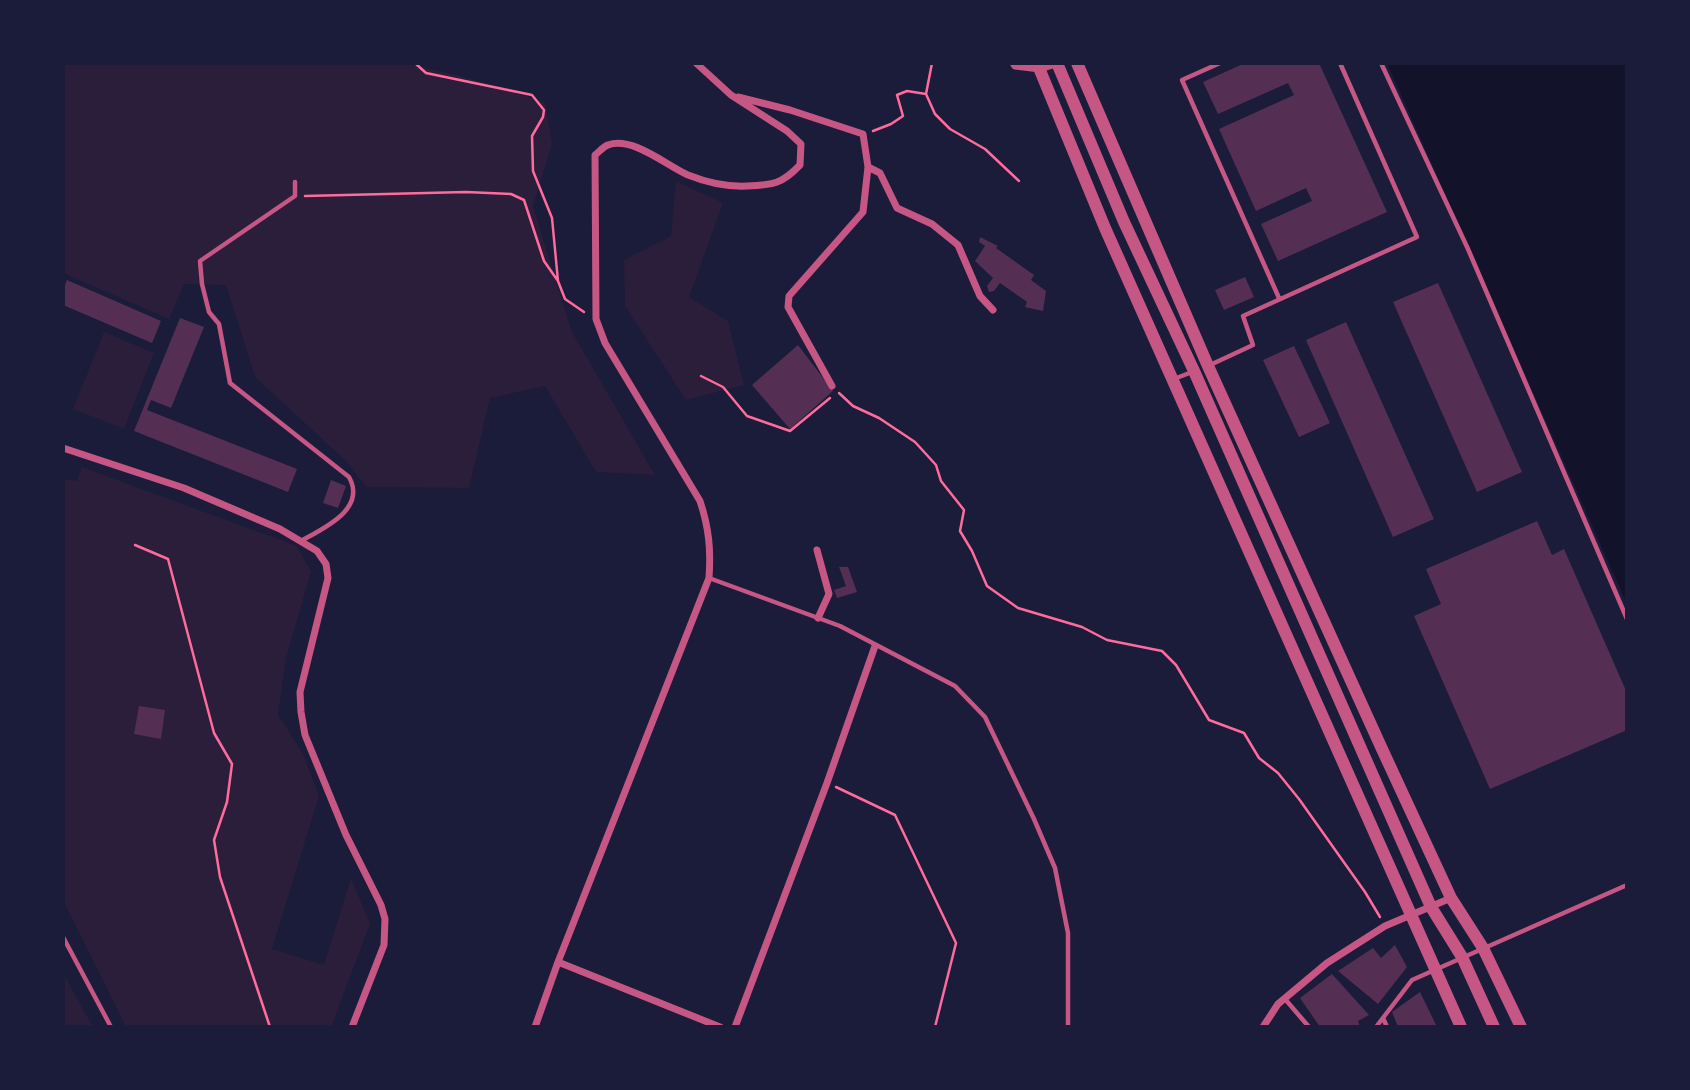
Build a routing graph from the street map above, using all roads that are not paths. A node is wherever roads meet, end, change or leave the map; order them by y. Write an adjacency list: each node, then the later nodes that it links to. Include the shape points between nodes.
1 (696, 63): 9 (street)
2 (1013, 63): 8 (street)
3 (1058, 63): 8 (street); 15 (street, via 1124,222)
4 (1077, 63): 14 (street)
5 (1220, 63): 12 (lane, via 1182,80)
6 (1340, 63): 12 (lane, via 1417,237)
7 (1381, 63): 23 (lane, via 1468,249)
8 (1039, 66): 16 (street)
9 (731, 95): 10 (street, via 863,134); 21 (street, via 801,144 800,165 786,180 767,186 726,187 625,144 608,145 595,155 596,319 605,343 700,501 711,549)
10 (868, 167): 13 (street, via 880,173 897,208 932,224 958,245 980,296); 17 (street, via 863,212 789,296 788,307)
11 (295, 182): 19 (lane, via 295,196 201,261 202,284 209,312 219,324 230,383 349,477 355,487 352,502 337,520)
12 (1279, 298): 14 (lane, via 1244,316 1253,345)
13 (993, 310)
14 (1208, 366): 15 (lane); 26 (street)
15 (1194, 371): 16 (lane); 27 (street)
16 (1173, 379): 28 (street)
17 (832, 386)
18 (63, 447): 19 (street, via 184,488)
19 (300, 542): 37 (street, via 317,551 328,578 300,692 305,735 385,919 384,945)
20 (817, 550): 22 (street, via 829,594)
21 (709, 578): 22 (lane); 32 (street)
22 (818, 618): 24 (lane)
23 (1627, 619)
24 (875, 646): 40 (street); 41 (lane, via 955,686 985,717 1055,868 1068,933)
25 (1627, 884): 30 (lane)
26 (1451, 898): 27 (street); 30 (street)
27 (1431, 907): 28 (street); 31 (street)
28 (1410, 914): 33 (street); 34 (street, via 1327,963)
29 (63, 937): 36 (lane)
30 (1483, 948): 31 (lane); 48 (street)
31 (1462, 957): 33 (lane); 47 (street)
32 (558, 962): 38 (street); 39 (street)
33 (1435, 969): 35 (lane, via 1412,980); 46 (street)
34 (1285, 998): 42 (street); 43 (lane)
35 (1383, 1017): 44 (lane); 45 (lane)
36 (111, 1027)
37 (352, 1027)
38 (535, 1027)
39 (720, 1027)
40 (735, 1027)
41 (1068, 1027)
42 (1263, 1027)
43 (1309, 1027)
44 (1376, 1027)
45 (1387, 1027)
46 (1461, 1027)
47 (1494, 1027)
48 (1521, 1027)

